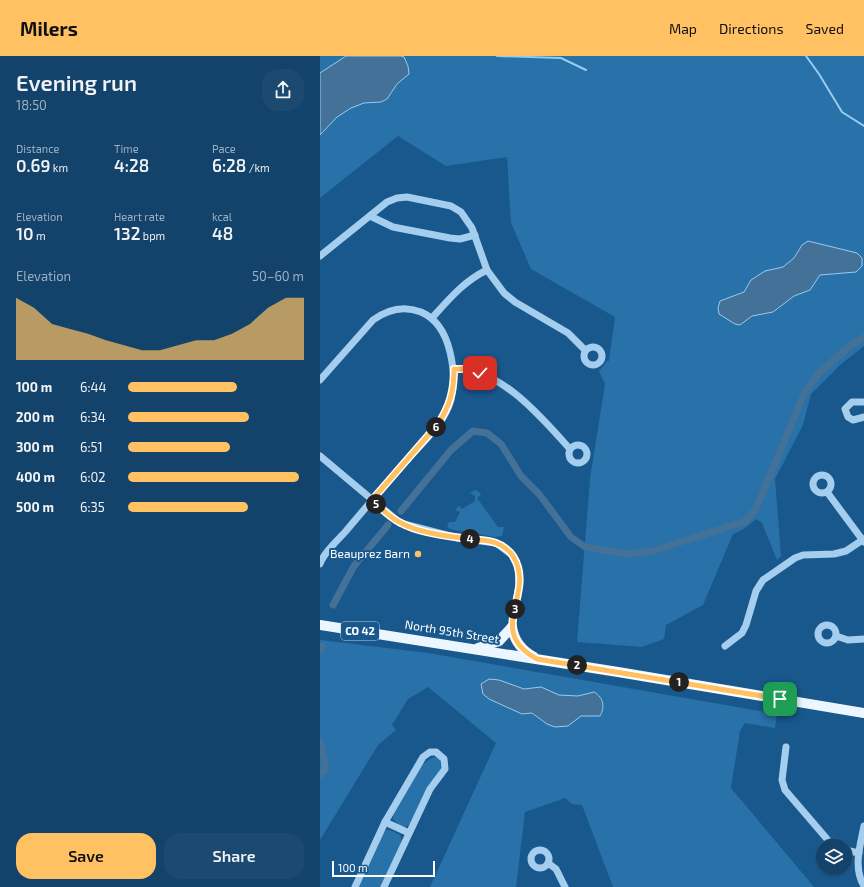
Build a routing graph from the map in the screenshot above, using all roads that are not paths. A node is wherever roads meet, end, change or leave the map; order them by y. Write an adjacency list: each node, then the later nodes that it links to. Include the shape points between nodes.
1 (370, 216): 2 (street, via 392,227 450,238); 2 (street, via 387,202 407,197 451,206 461,212); 3 (street)
2 (475, 236): 4 (street)
3 (320, 256)
4 (487, 270): 5 (street, via 472,277 460,287); 6 (street, via 504,293 515,302 568,332)
5 (432, 318): 7 (street, via 448,344); 8 (street, via 419,311 404,308 382,313)
6 (585, 350)
7 (454, 369): 11 (street, via 480,373 517,395); 14 (street, via 451,402 445,414)
8 (320, 380)
9 (864, 402): 10 (street, via 852,402 845,409 848,417 853,420)
10 (864, 417)
11 (570, 449)
12 (320, 456): 14 (street)
13 (827, 492): 15 (street)
14 (372, 500): 16 (street); 18 (street, via 400,523 458,538 496,543 512,555 518,567 519,585)
15 (864, 541): 21 (street, via 846,551 834,554 803,555 795,558 763,580 756,591 742,633)
16 (320, 564)
17 (320, 625): 22 (main road, North 95th Street / CO 42)
18 (512, 627): 22 (main road, via 499,641); 23 (main road, via 518,644 526,653)
19 (836, 636): 20 (street, via 848,640)
20 (864, 639)
21 (726, 646)
22 (474, 649): 23 (main road, North 95th Street / CO 42)
23 (537, 659): 24 (main road, North 95th Street / CO 42)
24 (864, 713)
25 (786, 747): 29 (street, via 782,780 785,790)
26 (385, 822): 28 (street); 28 (street, via 423,757 433,752 439,754 446,762 445,769 430,789); 34 (street)
27 (864, 826): 31 (street)
28 (409, 833): 35 (street)
29 (827, 839)
30 (852, 852): 31 (street)
31 (859, 853): 33 (street, via 859,873)
32 (548, 863): 36 (street, via 556,869)
33 (864, 886)
34 (355, 887)
35 (384, 887)
36 (565, 887)

